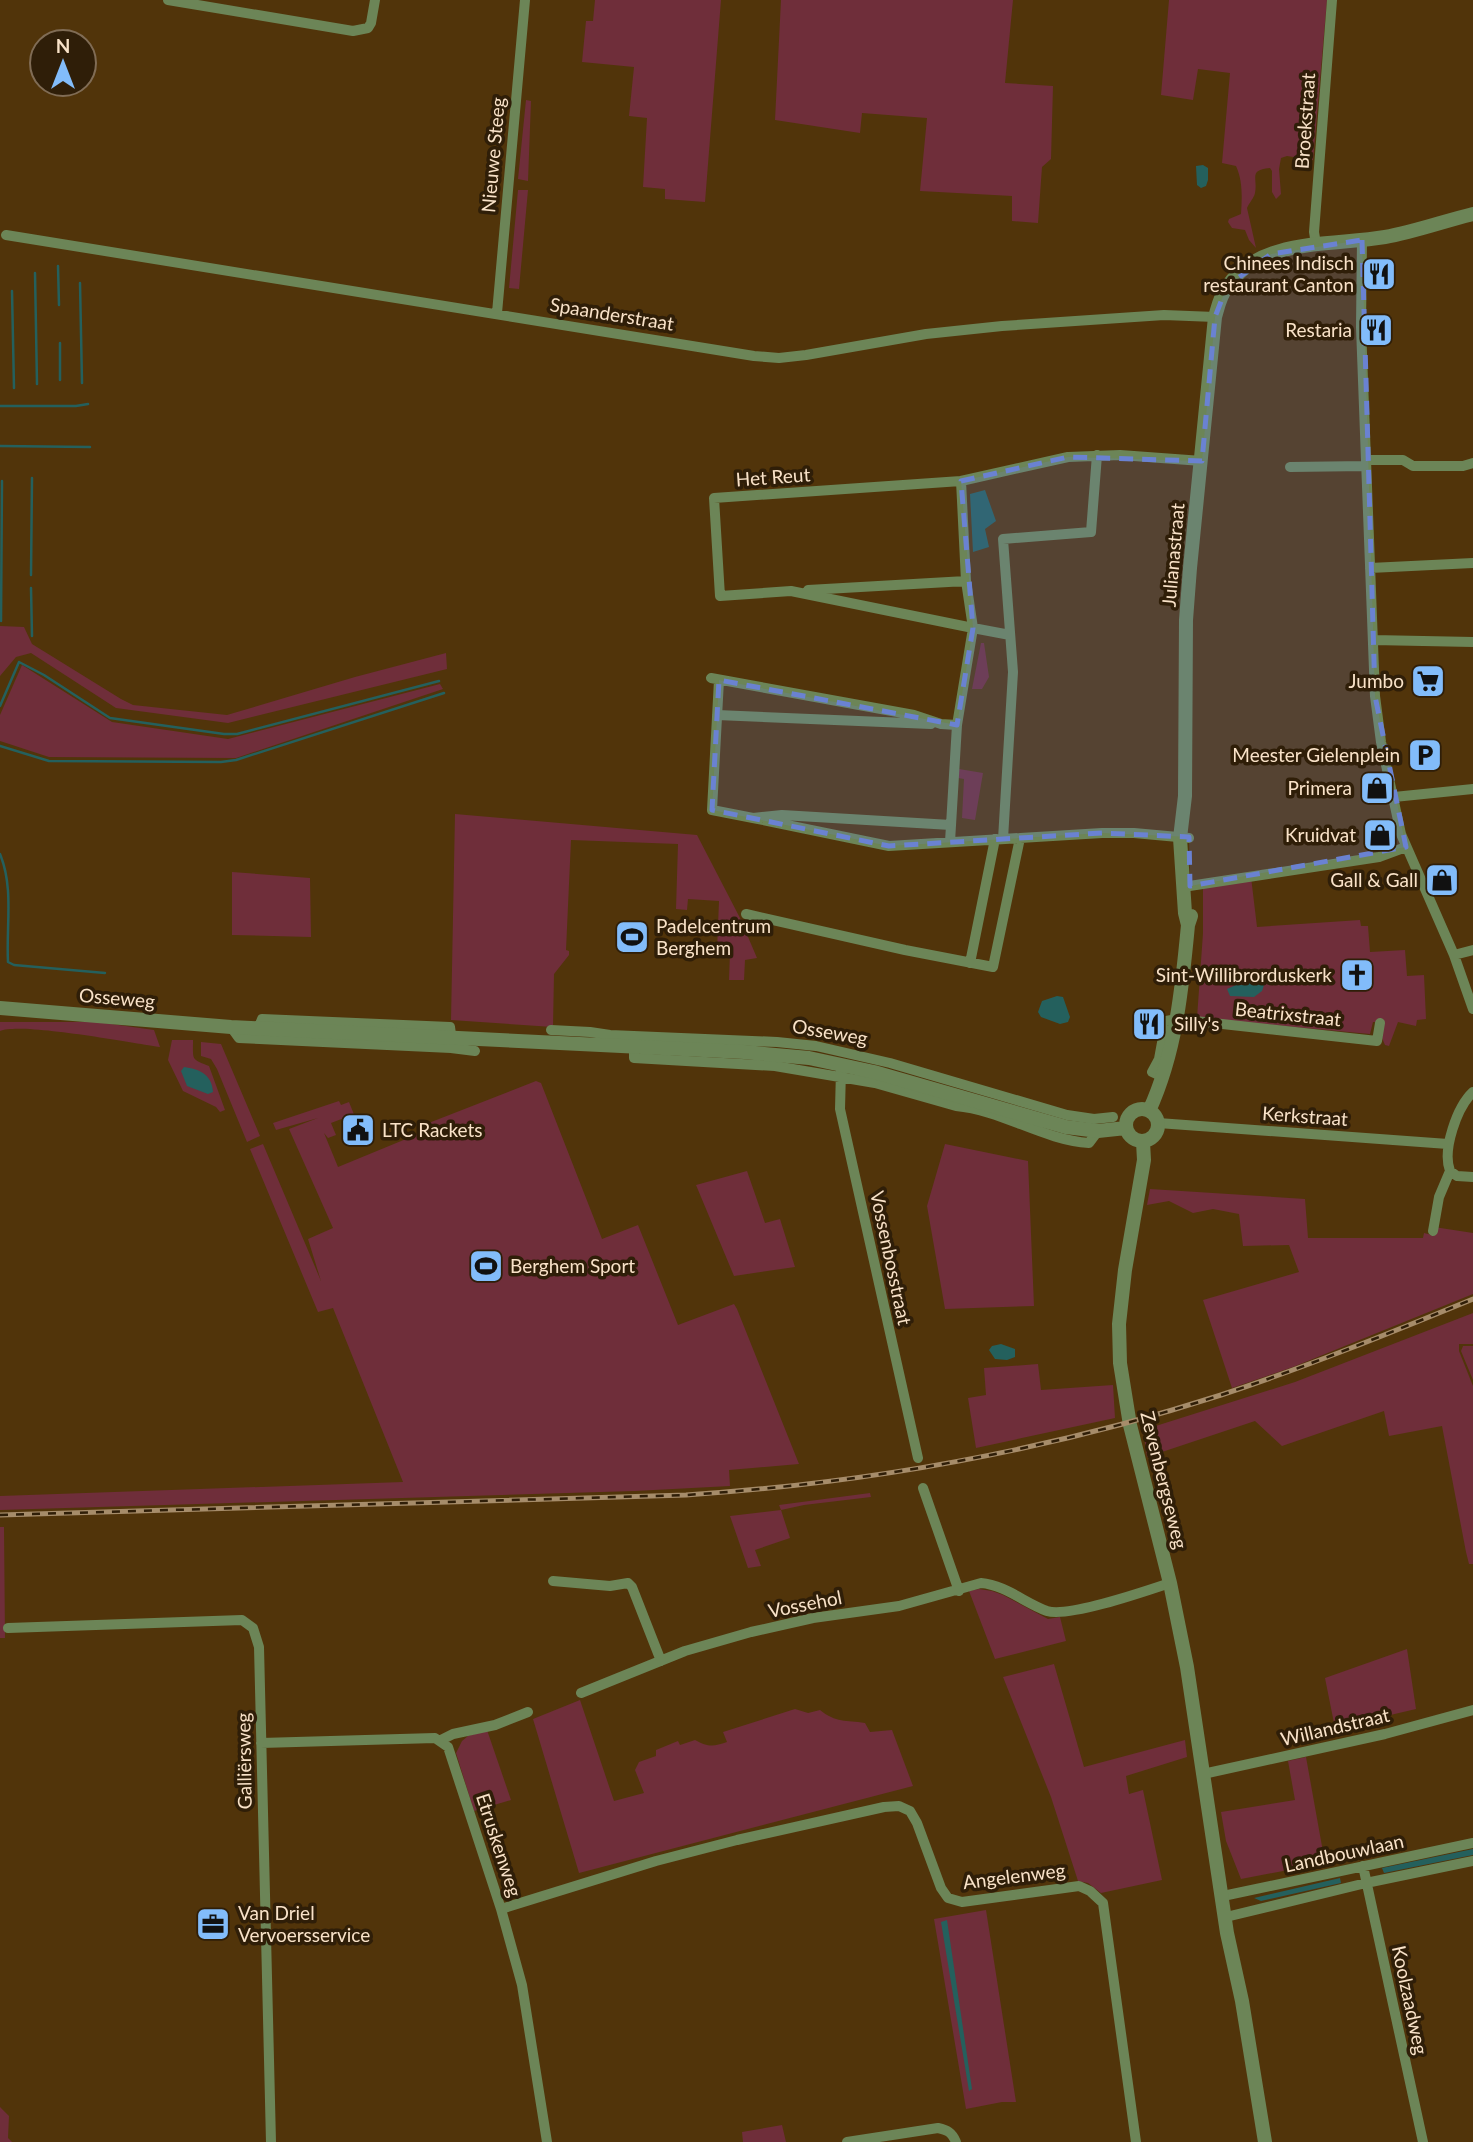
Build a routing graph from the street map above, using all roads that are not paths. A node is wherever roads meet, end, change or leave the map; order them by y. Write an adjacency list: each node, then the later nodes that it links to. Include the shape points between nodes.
1 (168, 0): 2 (street, via 353,31 372,23)
2 (375, 0)
3 (525, 0): 9 (street, Nieuwe Steeg)
4 (1332, 0): 8 (street, Broekstraat)
5 (1473, 214): 7 (street, Julianastraat)
6 (6, 234): 9 (street, Spaanderstraat)
7 (1362, 240): 8 (street, Julianastraat); 13 (street)
8 (1315, 244): 10 (street, Julianastraat, via 1293,247 1253,263 1227,286)
9 (497, 313): 10 (street, Spaanderstraat, via 779,358 1002,326 1171,315)
10 (1215, 317): 12 (street, Julianastraat)
11 (1097, 455): 12 (street, Het Reut); 16 (street, Het Reut); 22 (street, via 1091,532 1003,539)
12 (1202, 461): 33 (street, Julianastraat, via 1186,620)
13 (1366, 463): 14 (street); 15 (street); 18 (street)
14 (1473, 463)
15 (1290, 467)
16 (961, 481): 19 (street); 20 (street, Het Reut, via 714,498 720,596)
17 (1473, 563): 18 (street)
18 (1370, 568): 23 (street)
19 (966, 581): 20 (street, Het Reut); 21 (street)
20 (791, 591): 21 (street, Het Reut)
21 (973, 628): 22 (street, Het Reut); 27 (street)
22 (1010, 635): 34 (street, via 1013,673)
23 (1373, 640): 24 (street); 29 (street, via 1378,719)
24 (1473, 642)
25 (717, 715): 26 (street); 26 (street, via 715,679 914,715); 30 (street, via 712,810)
26 (941, 724): 27 (street)
27 (957, 725): 31 (street)
28 (1473, 789): 29 (street)
29 (1394, 797): 36 (street)
30 (753, 818): 31 (street, via 782,815); 35 (street, via 889,846)
31 (951, 825): 35 (street)
32 (1020, 838): 33 (street, via 1102,833); 34 (street); 41 (street, via 993,967)
33 (1184, 838): 37 (street, Julianastraat)
34 (999, 839): 35 (street); 41 (street)
35 (950, 842)
36 (1406, 848): 37 (street); 40 (street)
37 (1186, 886): 44 (street, Julianastraat, via 1188,925)
38 (746, 914): 41 (street)
39 (1473, 950): 40 (street)
40 (1454, 955): 43 (street)
41 (970, 963)
42 (0, 1008): 46 (street, Osseweg)
43 (1473, 1009)
44 (1177, 1020): 45 (street, Beatrixstraat, via 1377,1041); 54 (street, Julianastraat)
45 (1380, 1023)
46 (230, 1027): 49 (street, Osseweg, via 374,1029); 49 (street, Osseweg, via 239,1038)
47 (551, 1030): 48 (street, Osseweg)
48 (565, 1037): 49 (street, Osseweg); 51 (street, Osseweg, via 634,1052 781,1055); 55 (street, Osseweg, via 811,1045 890,1063)
49 (452, 1043): 50 (street, Osseweg)
50 (475, 1051)
51 (841, 1070): 55 (street, Osseweg, via 889,1076); 57 (street, Osseweg, via 1079,1142 1089,1143); 63 (street, Vossenbosstraat, via 840,1110)
52 (1473, 1092): 59 (street, via 1462,1106)
53 (1113, 1117): 55 (street, Osseweg)
54 (1154, 1117): 56 (street, via 1144,1109 1134,1111); 58 (street, via 1155,1136); 59 (street, Kerkstraat)
55 (1081, 1124): 57 (street, Osseweg)
56 (1126, 1128): 57 (street, Osseweg); 58 (street, via 1131,1137)
57 (1098, 1131)
58 (1143, 1142): 66 (street, Zevenbergseweg, via 1119,1324 1120,1363 1130,1428)
59 (1448, 1144): 60 (street)
60 (1450, 1171): 61 (street); 62 (street)
61 (1473, 1177)
62 (1433, 1231)
63 (918, 1458)
64 (923, 1488): 67 (street)
65 (553, 1581): 69 (street, via 628,1583)
66 (1170, 1583): 67 (street, Vossehol, via 1071,1612 1049,1612 990,1584); 75 (street, Zevenbergseweg)
67 (959, 1591): 69 (street, Vossehol, via 751,1632)
68 (8, 1628): 74 (street, Galliërsweg, via 242,1620 253,1628 259,1647)
69 (661, 1661): 70 (street, Vossehol)
70 (581, 1693)
71 (1473, 1710): 75 (street, Willandstraat)
72 (528, 1713): 73 (street)
73 (441, 1740): 74 (street); 81 (street, Etruskenweg, via 451,1754)
74 (261, 1743): 83 (street, Galliërsweg)
75 (1203, 1774): 80 (street, Zevenbergseweg)
76 (1473, 1843): 78 (street, Landbouwlaan)
77 (1473, 1861): 79 (street, Landbouwlaan)
78 (1363, 1866): 79 (street, Koolzaadweg); 80 (street, Landbouwlaan)
79 (1366, 1883): 82 (street, Landbouwlaan); 89 (street, Koolzaadweg)
80 (1226, 1895): 82 (street, Zevenbergseweg)
81 (501, 1909): 84 (street, Etruskenweg, via 522,1985); 87 (street, Angelenweg, via 656,1861 899,1806 910,1811 917,1822 948,1898 962,1902 1079,1886 1103,1903)
82 (1229, 1916): 88 (street, Zevenbergseweg)
83 (271, 2142)
84 (547, 2142)
85 (847, 2142): 86 (street, via 938,2128 947,2130)
86 (956, 2142)
87 (1136, 2142)
88 (1265, 2142)
89 (1423, 2142)

